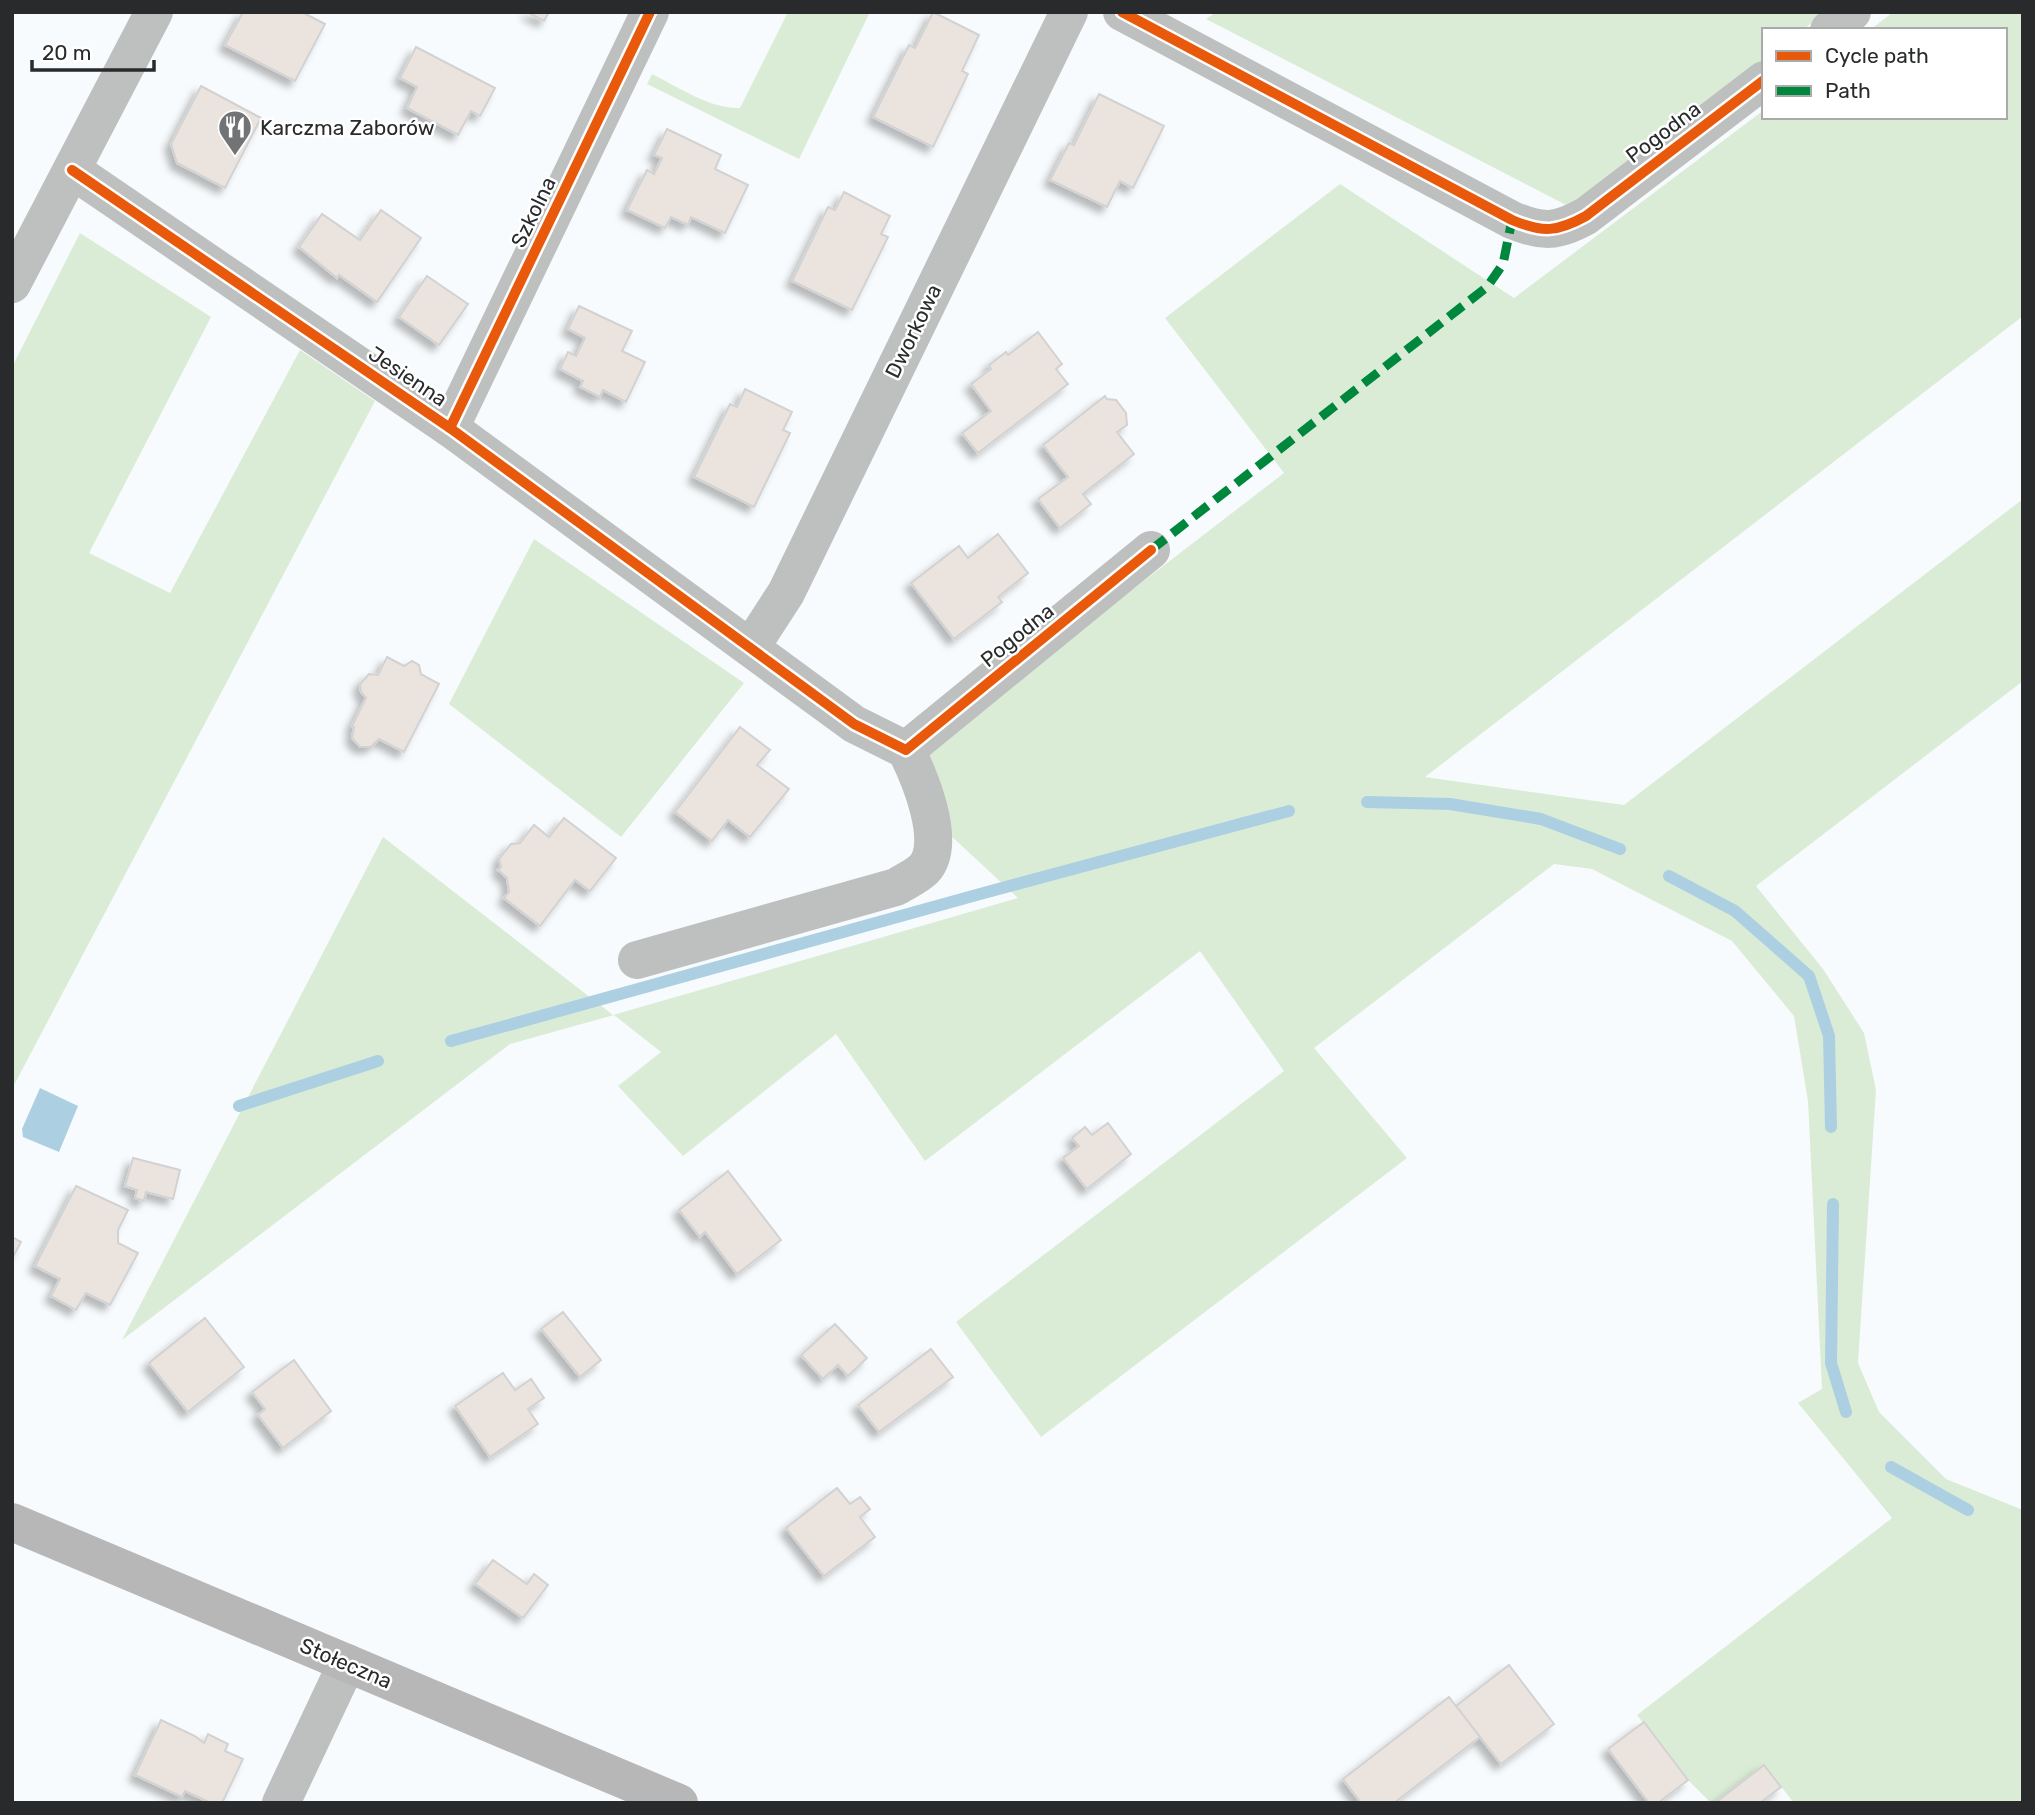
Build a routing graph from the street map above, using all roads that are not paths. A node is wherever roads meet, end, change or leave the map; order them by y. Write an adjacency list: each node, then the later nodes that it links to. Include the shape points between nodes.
1 (154, 12): 8 (street)
2 (650, 12): 10 (street, Szkolna)
3 (1069, 12): 12 (street, Dworkowa, via 792,581)
4 (1122, 12): 7 (street, Pogodna, via 1536,230 1558,228 1586,216)
5 (1852, 12): 6 (street)
6 (1832, 28)
7 (1762, 82)
8 (72, 170): 9 (street); 10 (street, Jesienna)
9 (12, 284)
10 (450, 428): 12 (street, Jesienna)
11 (1151, 550): 13 (street, Pogodna)
12 (751, 647): 13 (street, Jesienna, via 854,724)
13 (906, 750): 14 (street, via 927,799 933,842 924,869 896,887)
14 (637, 961)
15 (12, 1522): 16 (main road, Stołeczna)
16 (346, 1663): 17 (street); 18 (main road, Stołeczna)
17 (281, 1803)
18 (679, 1803)

